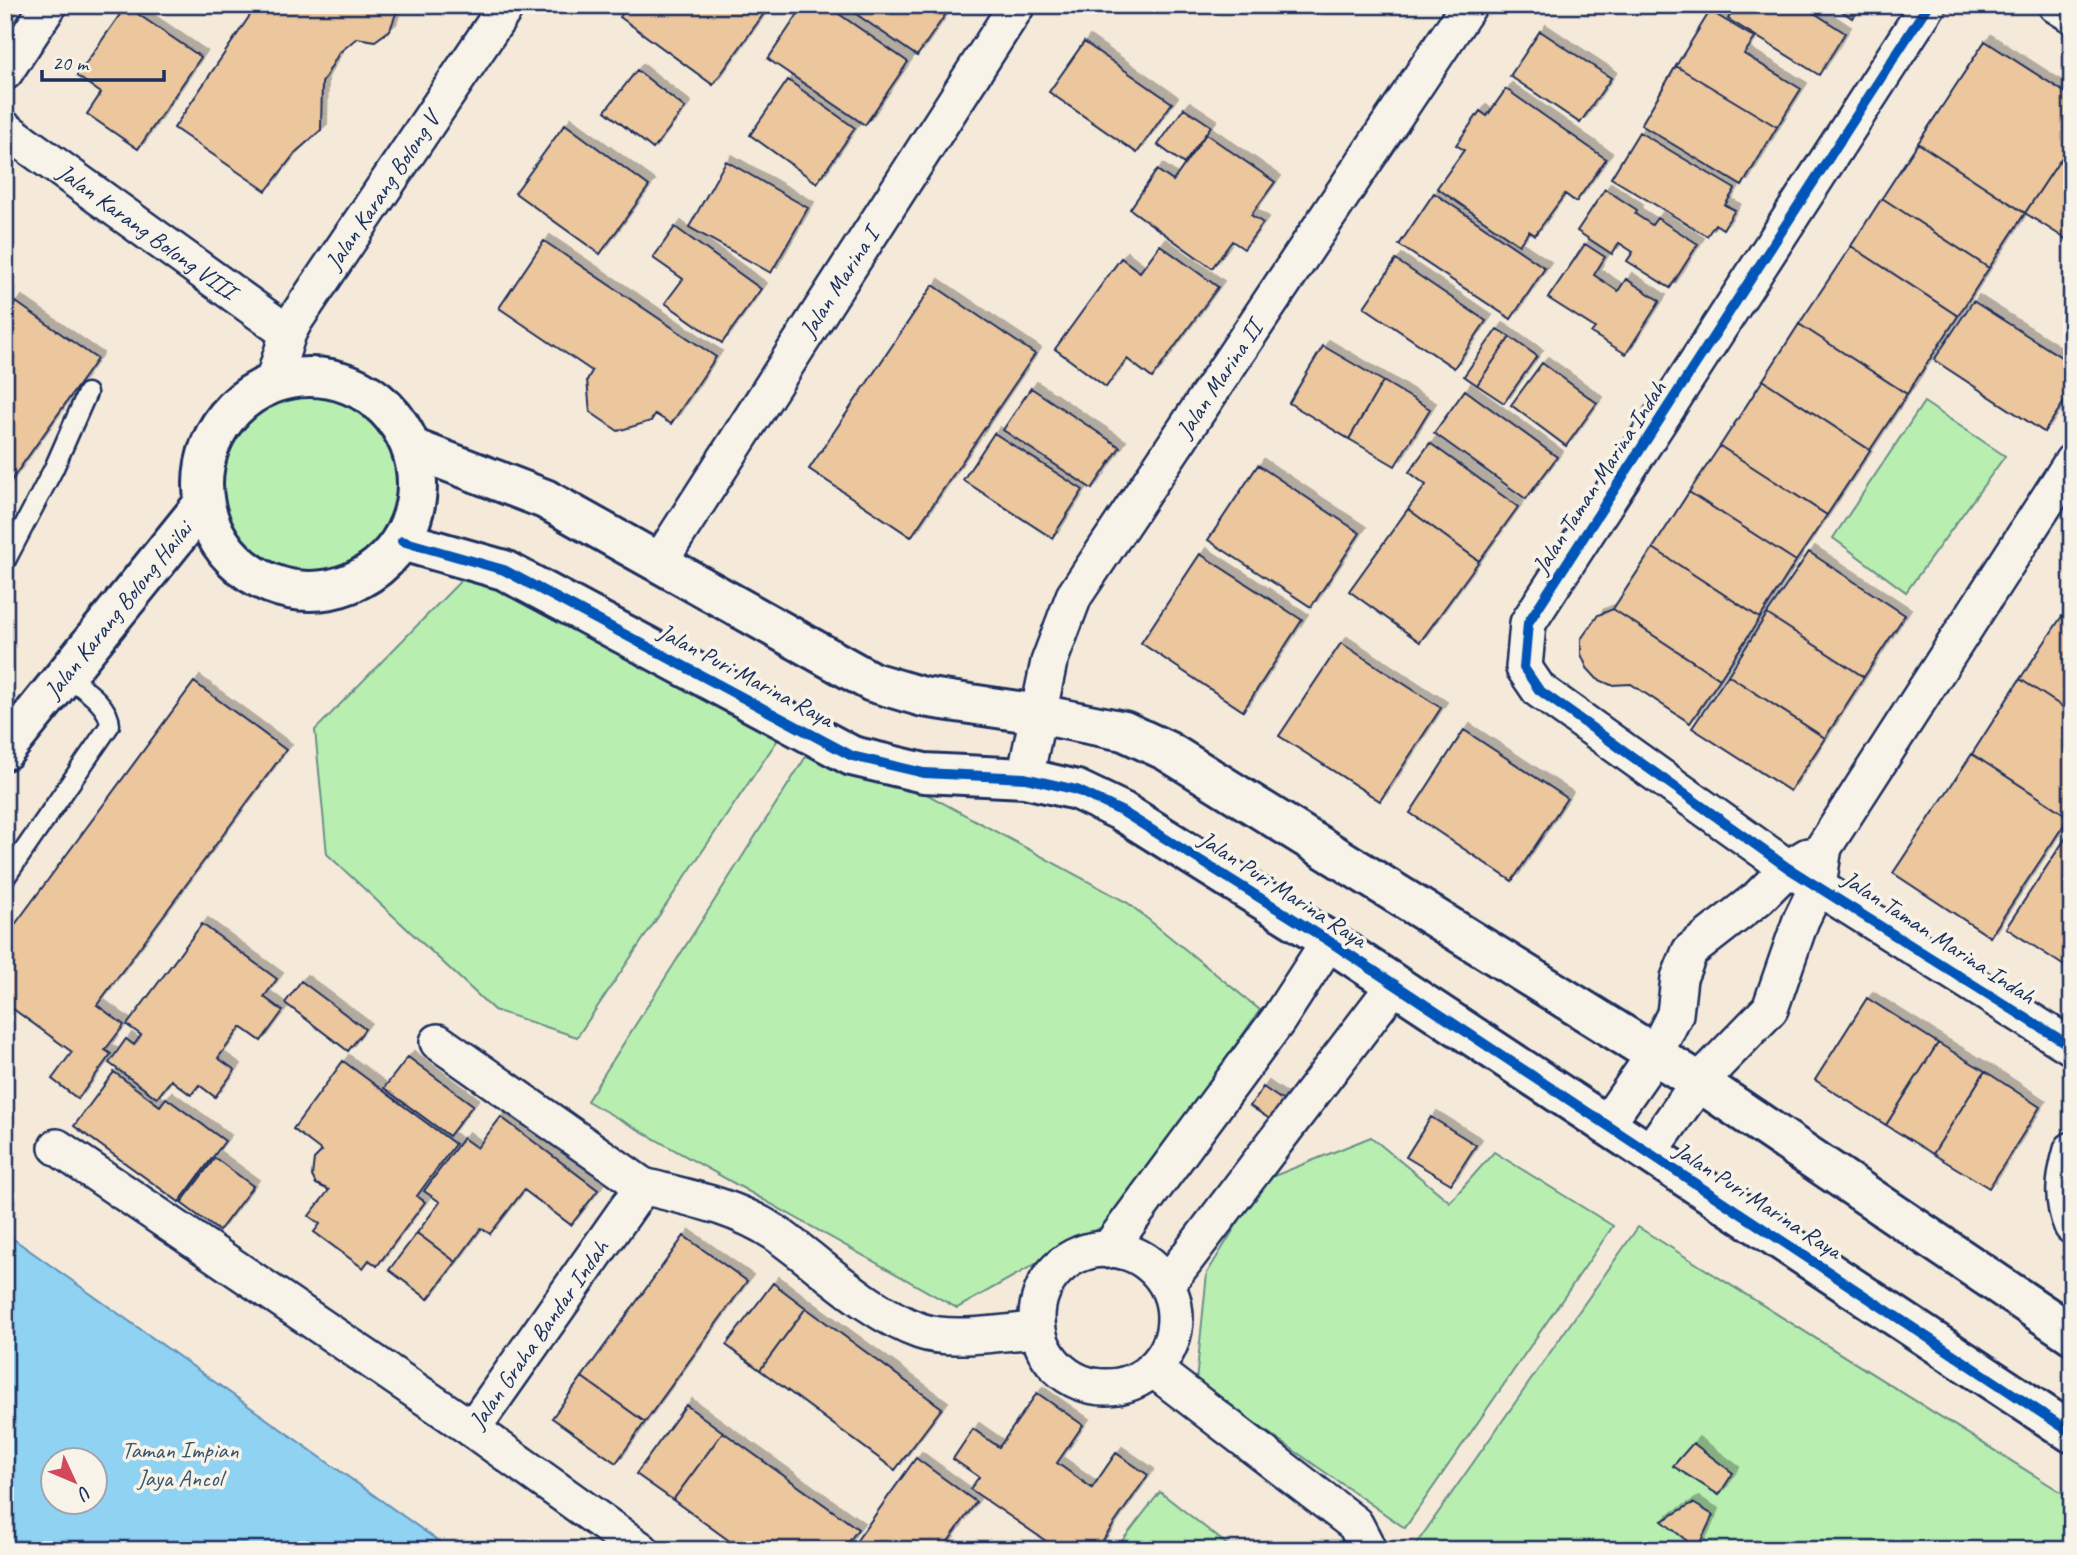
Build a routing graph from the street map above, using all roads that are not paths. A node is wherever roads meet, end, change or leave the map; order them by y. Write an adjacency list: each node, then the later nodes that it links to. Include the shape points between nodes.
1 (49, 5): 8 (street)
2 (507, 5): 10 (street, Jalan Karang Bolong V)
3 (1017, 5): 17 (street, Jalan Marina I)
4 (1469, 5): 20 (street, Jalan Marina II, via 1074,596 1049,662)
5 (1928, 5): 24 (street, Jalan Taman Marina Indah, via 1528,624 1523,647 1524,668 1539,691)
6 (2056, 5): 7 (street)
7 (2072, 15)
8 (5, 72)
9 (5, 129): 10 (street, Jalan Karang Bolong VIII)
10 (288, 333): 11 (street, Jalan Karang Bolong V)
11 (273, 382): 13 (street, via 323,377 361,389 392,414); 15 (street, via 247,398 220,427 206,455)
12 (87, 393): 18 (lane)
13 (412, 448): 16 (street, via 418,499); 17 (street, via 545,499)
14 (2072, 462): 23 (street, Jalan Taman Marina Indah)
15 (204, 503): 16 (street, via 219,542 248,573 286,590 328,592 368,576); 19 (street, Jalan Karang Bolong Hailai)
16 (402, 541): 22 (street, Jalan Puri Marina Raya, via 504,570 852,756 924,774)
17 (660, 561): 20 (street, via 872,682 923,697)
18 (5, 562)
19 (64, 674): 21 (street, Jalan Karang Bolong Hailai); 25 (lane, via 103,706 110,725)
20 (1038, 714): 22 (street, Jalan Marina II); 31 (street, via 1124,731 1167,751)
21 (5, 750)
22 (1025, 778): 27 (street, Jalan Puri Marina Raya, via 1077,790 1124,812)
23 (1824, 847): 24 (street, Jalan Taman Marina Indah); 26 (street, Jalan Taman Marina Indah)
24 (1788, 868): 26 (street, Jalan Taman Marina Indah); 31 (street, Jalan Taman Marina Indah, via 1758,898 1690,951 1679,978 1675,1013)
25 (5, 878)
26 (1818, 885): 30 (street, Jalan Taman Marina Indah); 32 (street, Jalan Taman Marina Indah, via 1770,1009)
27 (1329, 941): 28 (street, Jalan Puri Marina Raya); 39 (street, Jalan Puri Marina Raya, via 1278,1020)
28 (1393, 987): 33 (street, Jalan Puri Marina Raya); 40 (street)
29 (438, 1042): 37 (street)
30 (2072, 1047)
31 (1655, 1054): 32 (street); 33 (street)
32 (1699, 1082): 36 (street, Jalan Puri Marina Raya); 42 (street)
33 (1605, 1126): 36 (street, Jalan Puri Marina Raya)
34 (57, 1147): 44 (street, Jalan Graha Bandar Indah)
35 (2072, 1150): 38 (street, via 2064,1177 2064,1208)
36 (1649, 1153): 45 (street, Jalan Puri Marina Raya)
37 (643, 1186): 41 (street, via 728,1207 772,1231 882,1311 921,1332); 44 (street, Jalan Graha Bandar Indah)
38 (2072, 1226)
39 (1108, 1250): 40 (street, via 1142,1260); 41 (street, via 1084,1252 1062,1264 1038,1305)
40 (1167, 1284): 43 (street, via 1174,1306 1174,1329 1167,1351)
41 (1037, 1330): 43 (street, via 1046,1353 1061,1372 1083,1384 1108,1388 1132,1382)
42 (2072, 1334)
43 (1153, 1369): 47 (street, via 1355,1524)
44 (472, 1429): 46 (street)
45 (2072, 1433)
46 (641, 1550)
47 (1365, 1550)

